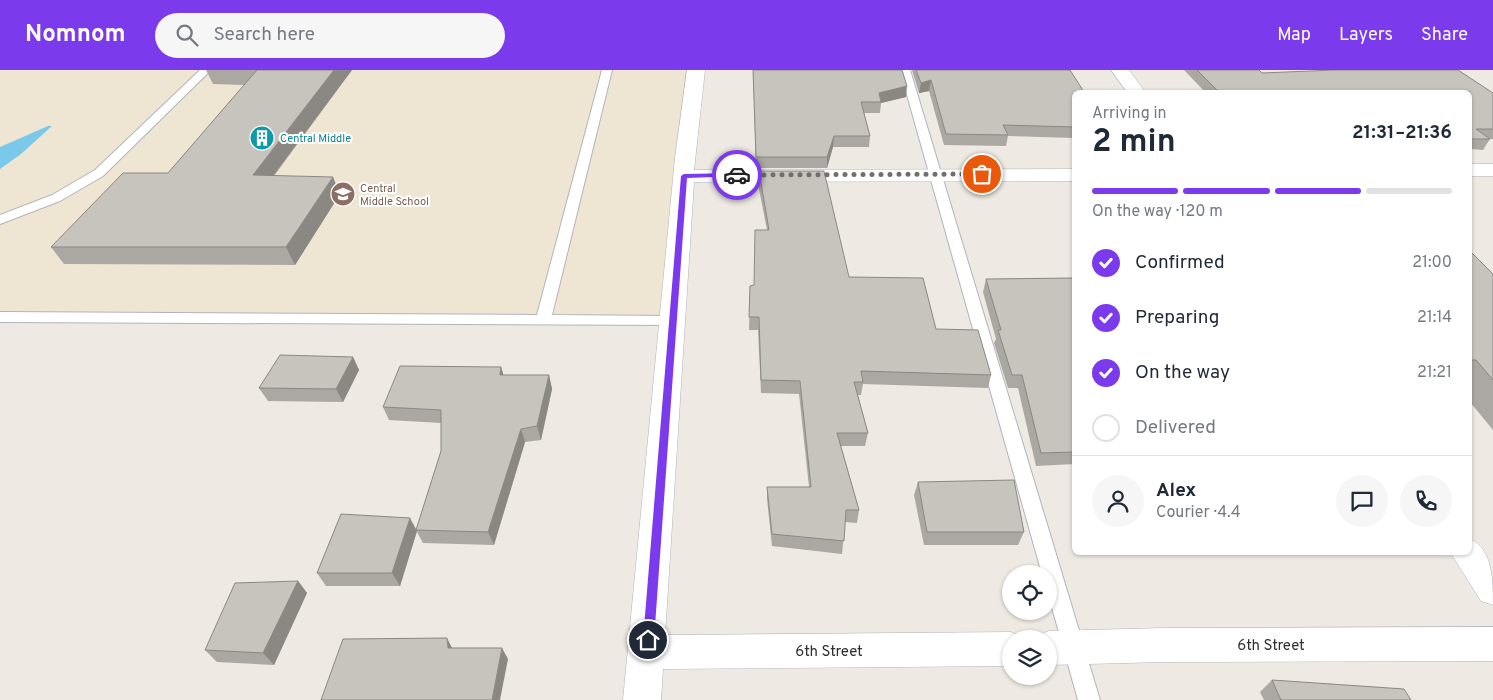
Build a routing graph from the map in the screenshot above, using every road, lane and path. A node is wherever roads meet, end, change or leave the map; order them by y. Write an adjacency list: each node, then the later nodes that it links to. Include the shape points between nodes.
1 (206, 70): 12 (lane, via 99,173 56,198)
2 (607, 70): 14 (lane)
3 (696, 70): 11 (street)
4 (905, 70): 9 (lane)
5 (1120, 70): 6 (street)
6 (1135, 90)
7 (1472, 170): 8 (street)
8 (1493, 170)
9 (935, 174): 10 (street); 11 (street); 20 (lane)
10 (1072, 175)
11 (684, 176): 15 (street)
12 (0, 220)
13 (0, 318): 14 (lane)
14 (543, 320): 15 (lane)
15 (673, 321): 21 (street)
16 (1468, 555): 17 (street)
17 (1493, 590)
18 (1493, 644): 20 (street, 6th Street)
19 (1002, 648): 21 (street, 6th Street)
20 (1061, 648): 23 (lane)
21 (647, 652): 22 (street)
22 (642, 700)
23 (1089, 700)

